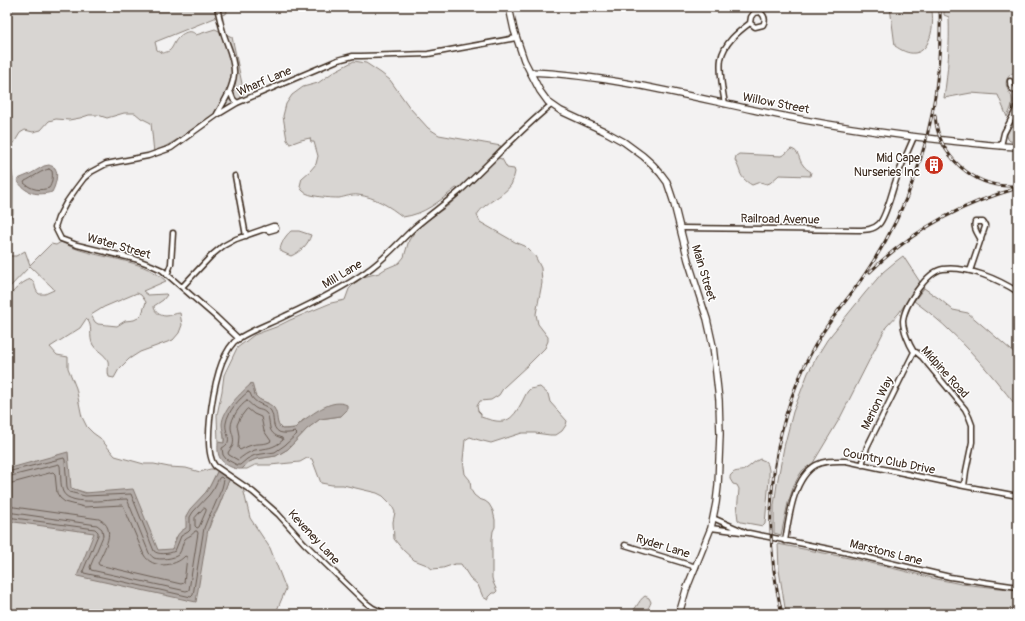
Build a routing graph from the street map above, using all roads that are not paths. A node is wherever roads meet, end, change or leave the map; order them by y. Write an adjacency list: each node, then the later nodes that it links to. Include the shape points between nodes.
1 (218, 7): 7 (street, via 233,64 234,74)
2 (509, 7): 4 (main road, Main Street)
3 (750, 23): 10 (street, via 733,36 721,59)
4 (516, 38): 5 (main road, Main Street); 9 (street, Wharf Lane, via 428,54 366,55 338,60)
5 (530, 72): 10 (main road, Willow Street, via 590,77); 11 (main road, Main Street)
6 (1010, 81): 8 (street, via 1011,88)
7 (230, 91): 9 (street); 12 (street)
8 (1017, 92): 14 (street, via 1014,114 1004,133)
9 (237, 102): 12 (street, Wharf Lane)
10 (725, 104): 13 (main road, Willow Street, via 822,123)
11 (551, 105): 18 (main road, Main Street, via 624,142 643,156 669,187); 27 (street, Mill Lane, via 375,265 346,285)
12 (217, 115): 17 (street, Wharf Lane, via 171,148 148,156 106,164 91,172 75,190)
13 (914, 137): 14 (main road, Willow Street); 18 (street, Railroad Avenue, via 884,217 878,225 870,229)
14 (1001, 146): 15 (main road, Willow Street)
15 (1018, 147)
16 (235, 176): 21 (street)
17 (57, 220): 24 (street, Water Street, via 55,227 61,239 143,262 162,270)
18 (680, 228): 33 (main road, Main Street, via 708,319 713,346 720,434 718,486)
19 (264, 229): 21 (street)
20 (173, 233): 24 (street, via 171,264)
21 (246, 236): 25 (street, via 216,251)
22 (981, 240): 23 (street)
23 (970, 272): 26 (street, Midpine Road, via 1002,282); 28 (street, Midpine Road, via 942,269 916,292 908,305 903,322)
24 (167, 275): 25 (street, Water Street)
25 (182, 287): 27 (street, Water Street)
26 (1018, 292)
27 (239, 339): 30 (street, Mill Lane, via 230,348 219,371 214,389 208,439 211,460)
28 (914, 352): 29 (street, Merion Way, via 867,447); 31 (street, Midpine Road, via 965,409 972,425)
29 (862, 465): 31 (street, Country Club Drive); 36 (street, Country Club Drive, via 834,460 816,465 809,470 795,496)
30 (226, 473): 40 (street, Keveney Lane, via 278,514 365,602)
31 (964, 486): 32 (street, Country Club Drive)
32 (1018, 496)
33 (713, 518): 34 (main road, Main Street); 35 (street, Marstons Lane)
34 (711, 528): 35 (street, Marstons Lane); 38 (main road, Main Street)
35 (749, 533): 36 (street, Marstons Lane)
36 (785, 541): 39 (street, Marstons Lane, via 950,577)
37 (625, 545): 38 (street, Ryder Lane)
38 (696, 567): 41 (main road, Main Street)
39 (1018, 587)
40 (386, 614)
41 (679, 614)

